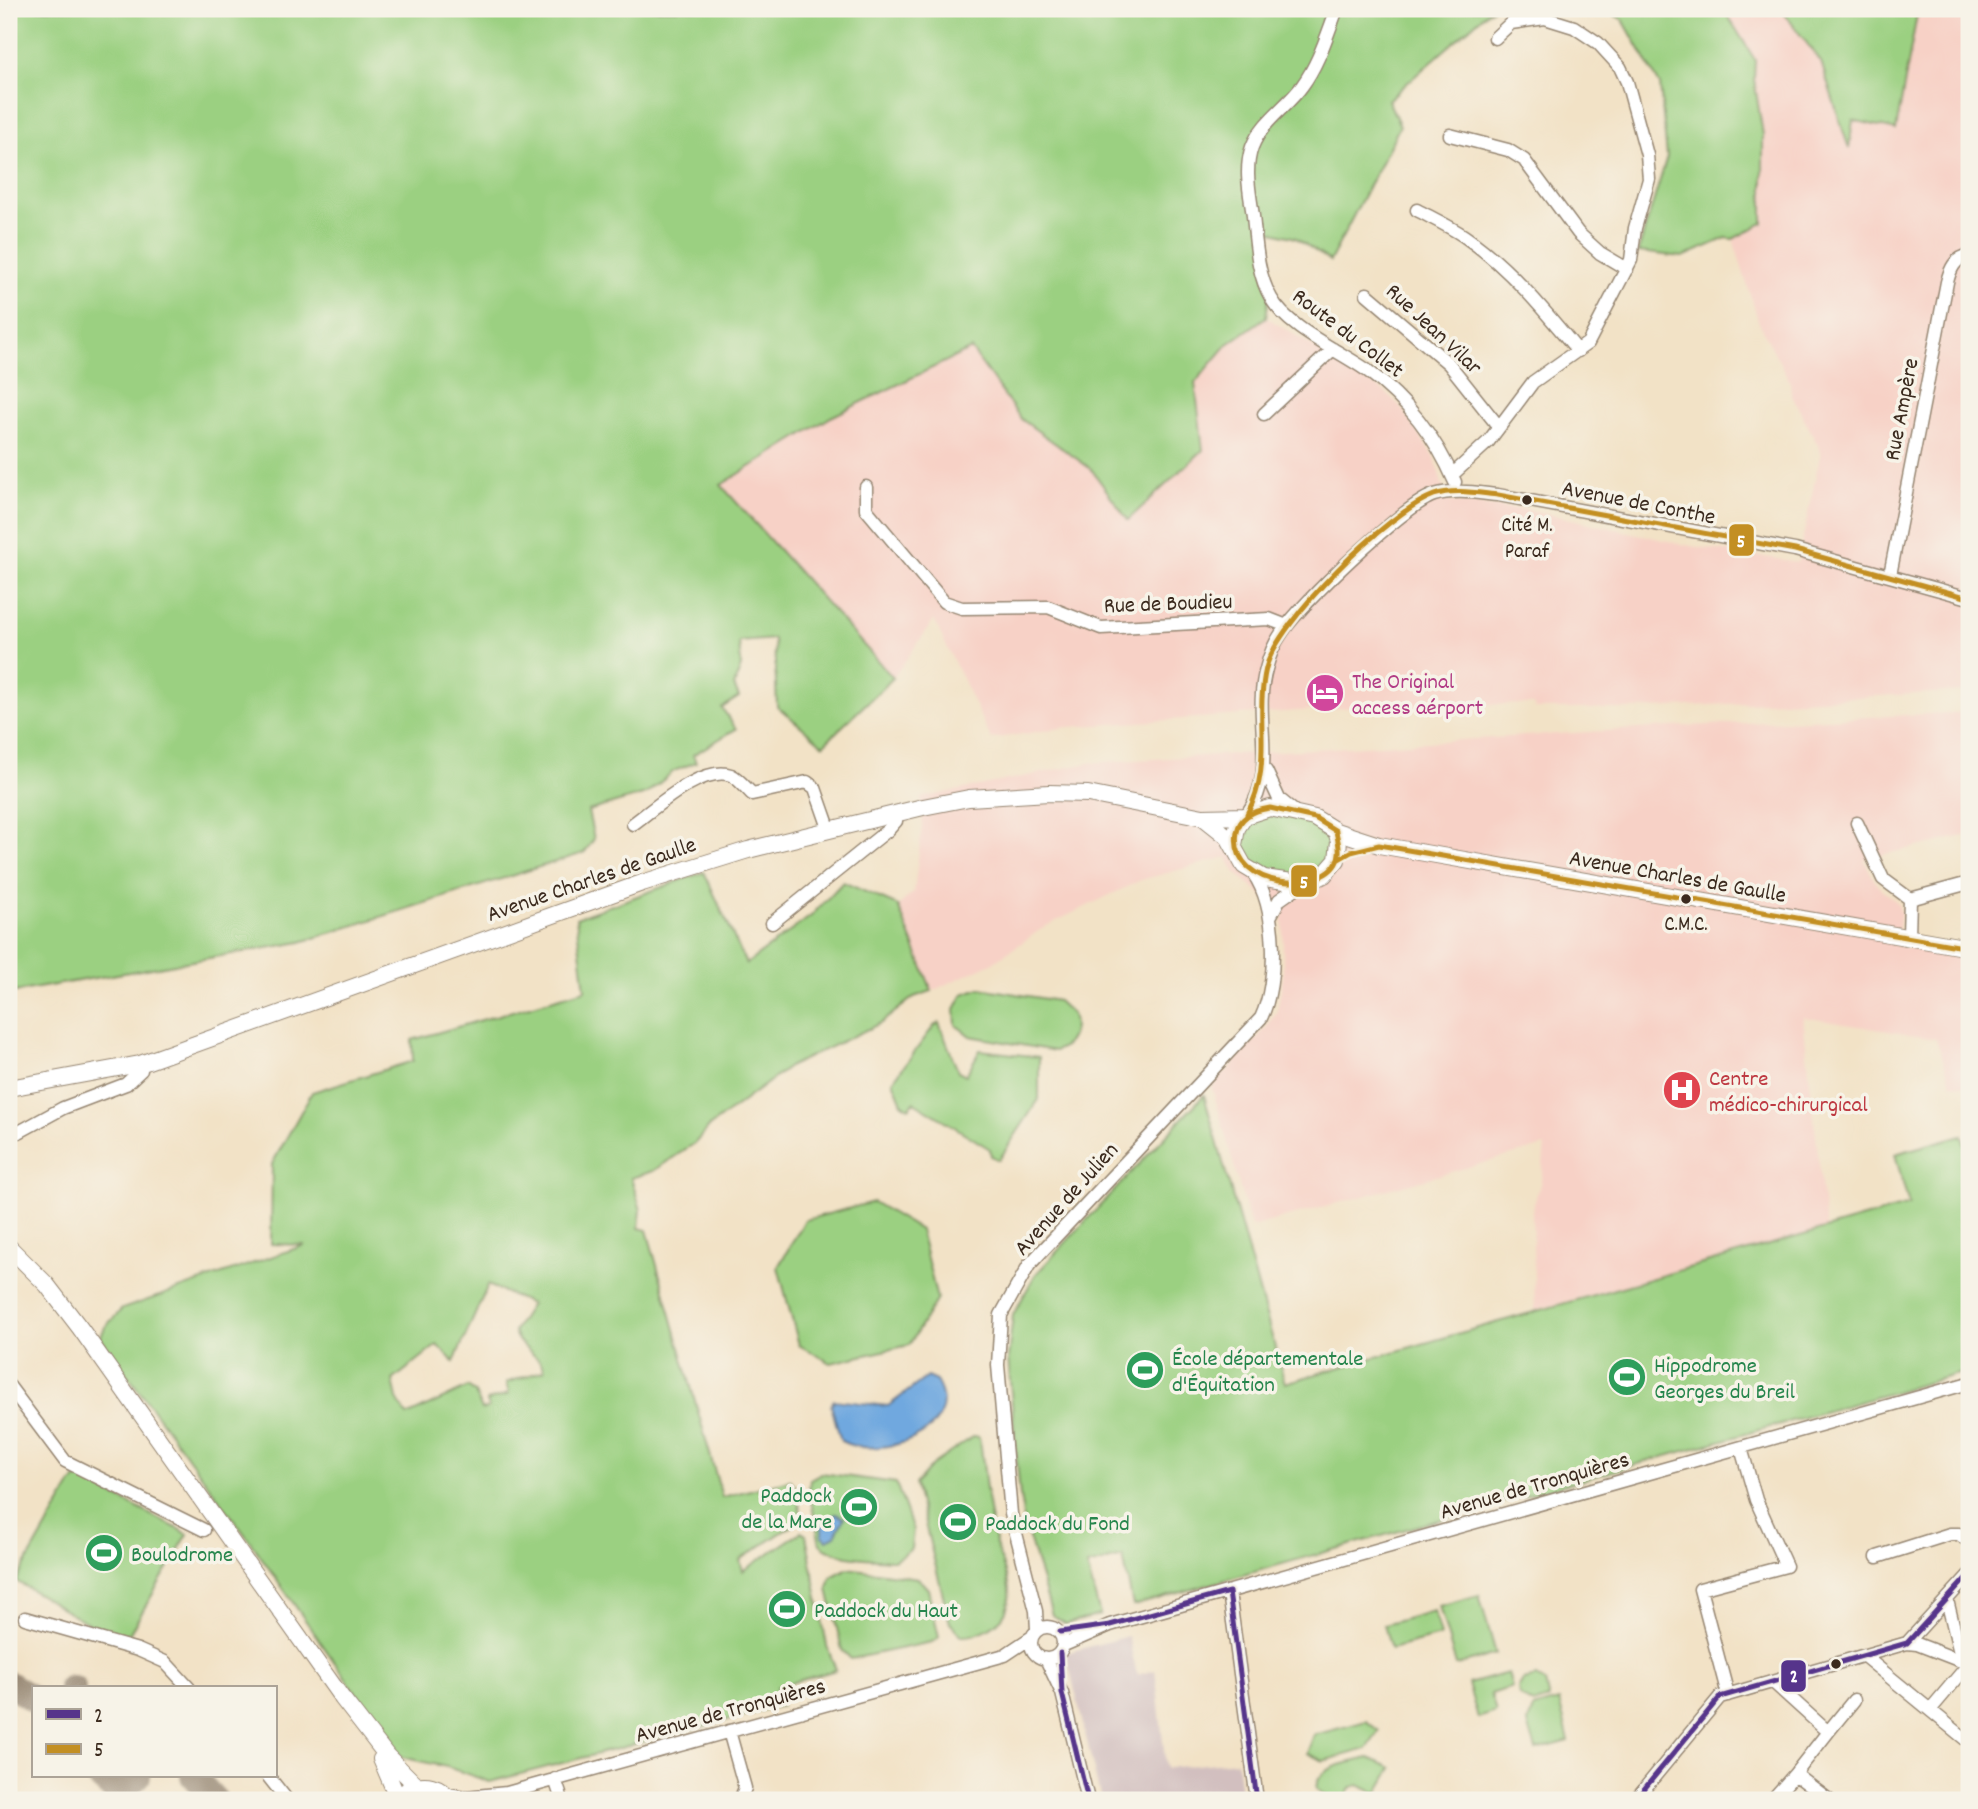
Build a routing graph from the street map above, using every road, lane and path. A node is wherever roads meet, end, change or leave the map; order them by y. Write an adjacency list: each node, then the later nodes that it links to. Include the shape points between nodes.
1 (1337, 9): 8 (street, Route du Collet, via 1313,70 1252,147 1248,181 1259,266 1271,299)
2 (1495, 38): 6 (street, via 1518,20 1558,21 1586,33 1620,67 1633,96 1649,179)
3 (1450, 135): 6 (street, via 1508,150 1524,160 1578,233)
4 (1417, 210): 9 (street, via 1464,236 1491,258)
5 (1966, 256): 15 (street, Rue Ampère, via 1951,267 1947,282)
6 (1627, 269): 9 (street, via 1588,342)
7 (1367, 294): 11 (street, Rue Jean Vilar, via 1449,364)
8 (1333, 349): 10 (street); 12 (street, Route du Collet, via 1367,370 1412,408)
9 (1578, 351): 11 (street, via 1533,382)
10 (1264, 414)
11 (1499, 427): 12 (street, via 1473,459)
12 (1452, 475): 14 (street, Route du Collet)
13 (866, 488): 17 (street, Rue de Boudieu, via 866,509 944,602 962,608 1048,607 1101,628 1269,618)
14 (1457, 492): 15 (street, Avenue de Conthe, via 1498,495 1795,550); 17 (street, Avenue de Conthe, via 1434,495 1399,514)
15 (1890, 575): 16 (street, Avenue de Conthe)
16 (1969, 598)
17 (1287, 626): 18 (street, Avenue de Conthe, via 1266,668 1262,689)
18 (1265, 771): 19 (street, Avenue de Conthe, via 1279,799); 21 (street, Avenue de Conthe)
19 (1297, 812): 21 (main road, via 1270,808); 26 (main road)
20 (894, 814): 22 (main road, Avenue Charles de Gaulle, via 969,798 1049,793 1088,794); 23 (main road, Avenue Charles de Gaulle); 35 (street, via 896,821 888,830)
21 (1246, 815): 22 (main road, Avenue Charles de Gaulle); 27 (main road, via 1237,828)
22 (1203, 817): 27 (main road, Avenue Charles de Gaulle)
23 (825, 822): 25 (street, via 815,788 807,782 752,794 733,775 715,774 681,788); 38 (main road, Avenue Charles de Gaulle)
24 (1857, 823): 33 (street, via 1883,879)
25 (633, 824)
26 (1336, 831): 28 (main road, Avenue Charles de Gaulle); 29 (main road)
27 (1234, 845): 30 (main road, via 1244,866)
28 (1379, 845): 29 (main road, Avenue Charles de Gaulle); 36 (main road, Avenue Charles de Gaulle)
29 (1337, 860): 31 (main road, via 1324,875)
30 (1253, 873): 31 (main road); 34 (street, Avenue de Julien, via 1263,888)
31 (1303, 883): 34 (street, via 1279,900)
32 (1969, 883): 33 (street)
33 (1910, 899): 36 (street)
34 (1270, 917): 47 (street, Avenue de Julien, via 1272,985 1261,1018 1029,1265 1001,1315 998,1365 1012,1514)
35 (772, 923)
36 (1909, 937): 37 (main road, Avenue Charles de Gaulle)
37 (1969, 948)
38 (140, 1064): 39 (main road, Avenue Charles de Gaulle); 40 (street, via 141,1070 126,1084 63,1108)
39 (9, 1088)
40 (19, 1132)
41 (9, 1247): 66 (main road, via 47,1285 80,1328)
42 (1969, 1383): 44 (street, Avenue de Tronquières)
43 (9, 1386): 45 (street, via 65,1461)
44 (1741, 1448): 50 (street, Avenue de Tronquières); 65 (street, via 1756,1500 1786,1566 1700,1589)
45 (204, 1530)
46 (1969, 1542): 48 (street, via 1950,1534)
47 (1020, 1550): 54 (street, Avenue de Julien, via 1040,1608); 55 (street, Avenue de Julien, via 1036,1611)
48 (1877, 1557)
49 (1969, 1575): 51 (street)
50 (1229, 1592): 53 (street, Avenue de Tronquières); 84 (street)
51 (1947, 1600): 56 (street); 61 (street, via 1960,1653)
52 (25, 1618): 63 (street, via 138,1650 165,1662)
53 (1111, 1625): 54 (street, Avenue de Tronquières); 57 (street, Avenue de Tronquières)
54 (1057, 1630): 55 (street, Avenue de Tronquières, via 1045,1626); 57 (street, Avenue de Julien)
55 (1035, 1634): 58 (street, Avenue de Tronquières); 59 (street, Avenue de Julien)
56 (1907, 1643): 60 (street); 61 (street)
57 (1062, 1649): 59 (street, Avenue de Tronquières); 64 (street, Avenue de Julien)
58 (1005, 1655): 59 (street, Avenue de Tronquières); 69 (street, Avenue de Tronquières)
59 (1041, 1656): 64 (street, Avenue de Julien)
60 (1864, 1656): 62 (street); 68 (street)
61 (1969, 1664): 68 (street)
62 (1773, 1682): 65 (street); 70 (street)
63 (187, 1686)
64 (1062, 1693): 83 (street)
65 (1728, 1695): 85 (street, via 1720,1697)
66 (342, 1698): 75 (main road, via 402,1775); 78 (main road, via 387,1769)
67 (1854, 1700): 70 (street)
68 (1930, 1710): 71 (street)
69 (729, 1731): 74 (street, Avenue de Tronquières); 82 (street, via 745,1788)
70 (1828, 1732): 72 (street)
71 (1969, 1742)
72 (1795, 1774): 86 (street); 87 (street)
73 (270, 1778): 79 (street)
74 (555, 1779): 76 (street, Avenue de Tronquières); 81 (street)
75 (416, 1785): 77 (main road, via 429,1785); 78 (main road)
76 (507, 1793): 77 (street, Avenue de Tronquières); 80 (street)
77 (454, 1797)
78 (398, 1799)
79 (287, 1800)
80 (493, 1800)
81 (562, 1800)
82 (740, 1800)
83 (1088, 1800)
84 (1257, 1800)
85 (1635, 1800)
86 (1772, 1800)
87 (1829, 1800)

